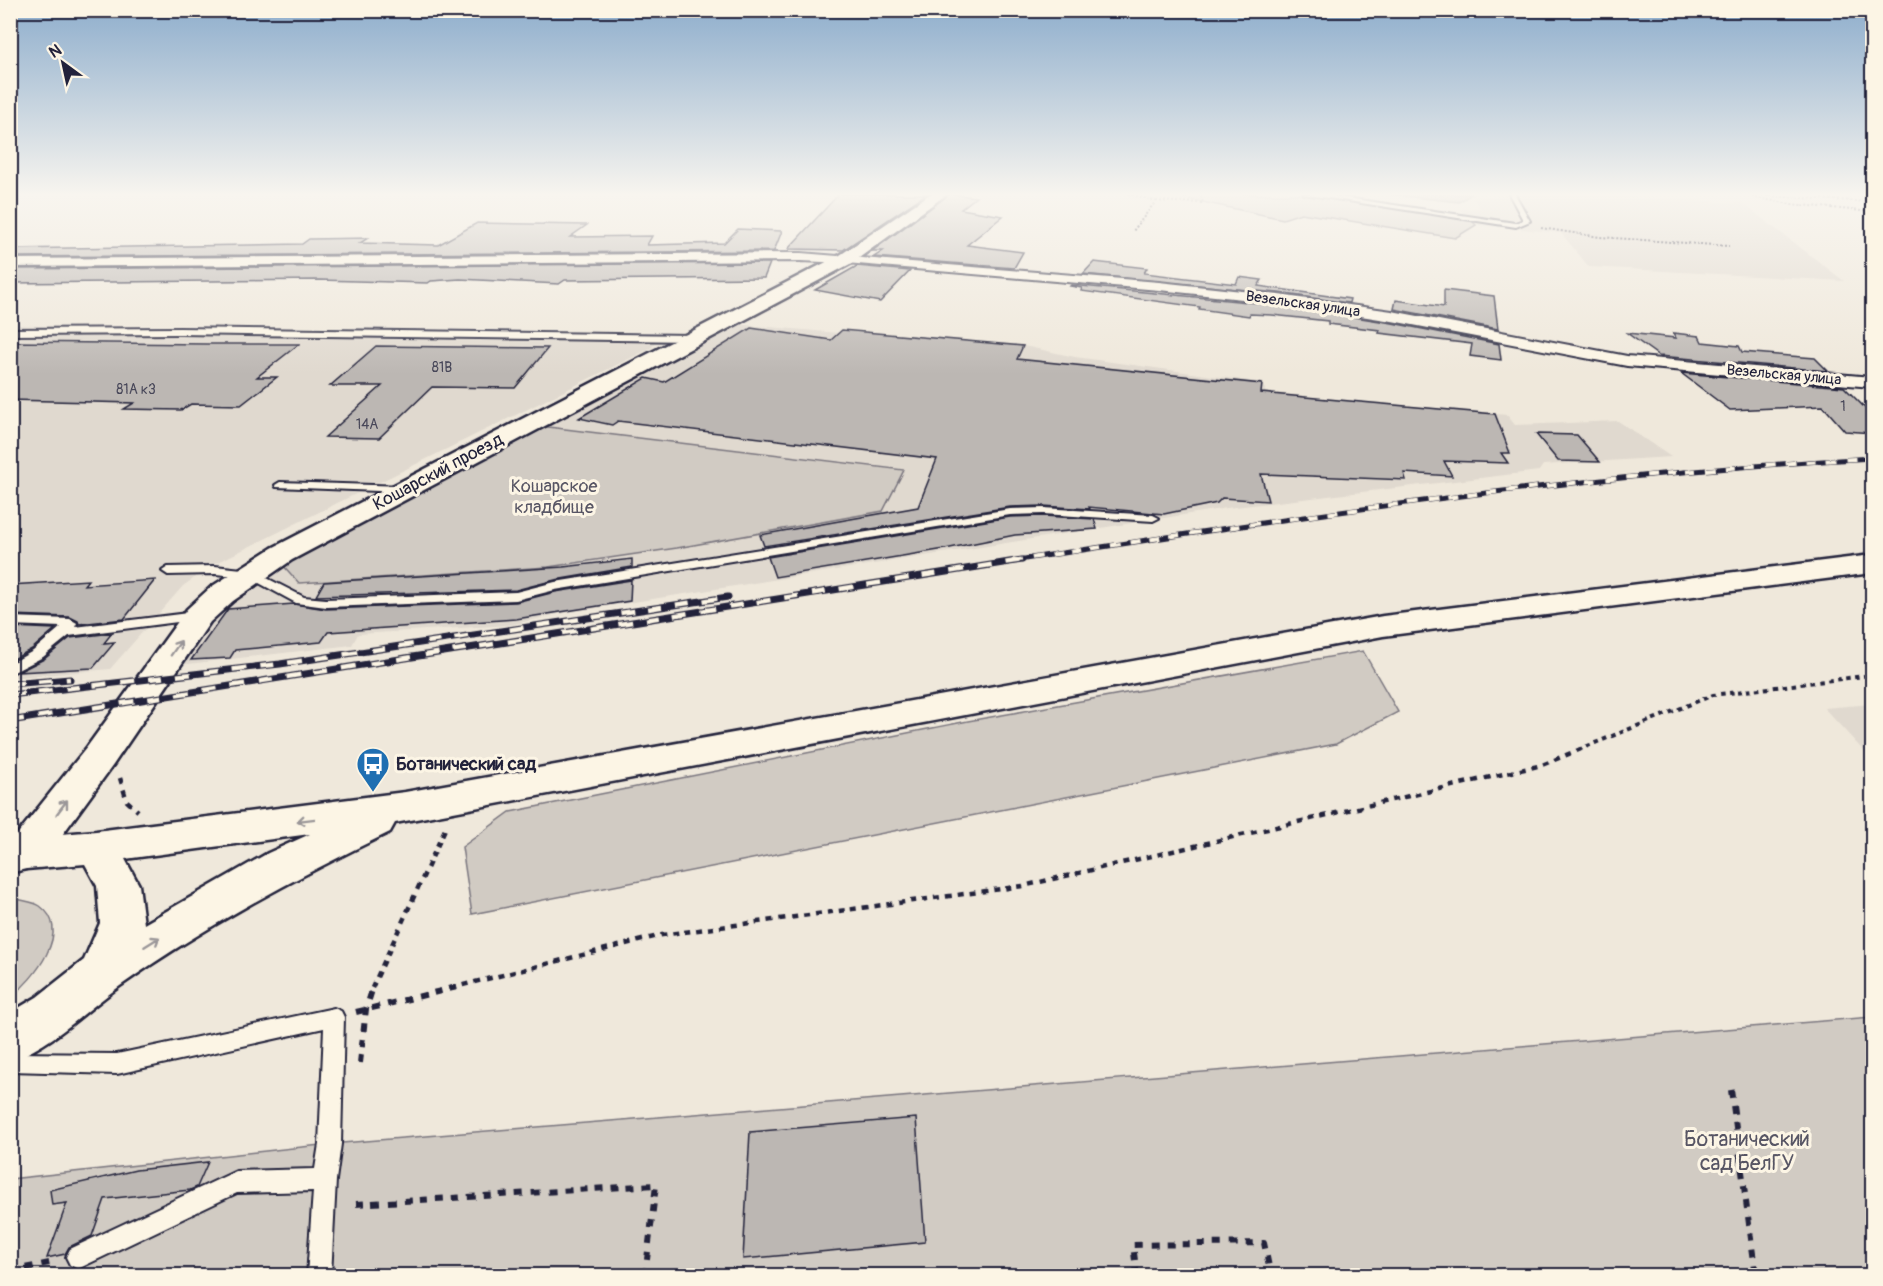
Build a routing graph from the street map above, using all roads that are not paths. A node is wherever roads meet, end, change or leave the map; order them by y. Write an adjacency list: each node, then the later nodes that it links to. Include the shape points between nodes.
1 (853, 254): 2 (main road, Кошарский проезд)
2 (846, 259): 3 (street, Везельская улица); 5 (main road, Кошарский проезд); 6 (street, Везельская улица, via 1279,299 1438,324 1628,361)
3 (10, 263)
4 (10, 332): 5 (lane)
5 (693, 338): 8 (main road, Кошарский проезд)
6 (1872, 382)
7 (280, 485): 8 (lane)
8 (405, 489): 12 (main road, Кошарский проезд)
9 (1153, 518): 12 (lane, via 1010,512 555,586 516,596 326,603 301,600)
10 (1872, 564): 17 (main road, via 1383,626)
11 (168, 571): 12 (lane)
12 (251, 574): 13 (main road, Кошарский проезд)
13 (198, 616): 15 (lane); 19 (main road, Кошарский проезд, one-way to 13, via 100,756)
14 (10, 621): 15 (lane, via 70,623)
15 (65, 632): 16 (lane)
16 (10, 670)
17 (405, 807): 18 (main road, one-way to 18); 20 (main road, one-way to 17, via 283,865)
18 (96, 847): 19 (main road); 20 (main road, via 118,885 122,923)
19 (18, 855)
20 (102, 973): 21 (main road, via 54,1012)
21 (10, 1039)
22 (10, 1062): 23 (lane, via 117,1064 334,1017 330,1144)
23 (325, 1180): 24 (lane, via 236,1182); 25 (lane)
24 (78, 1257)
25 (320, 1275)

